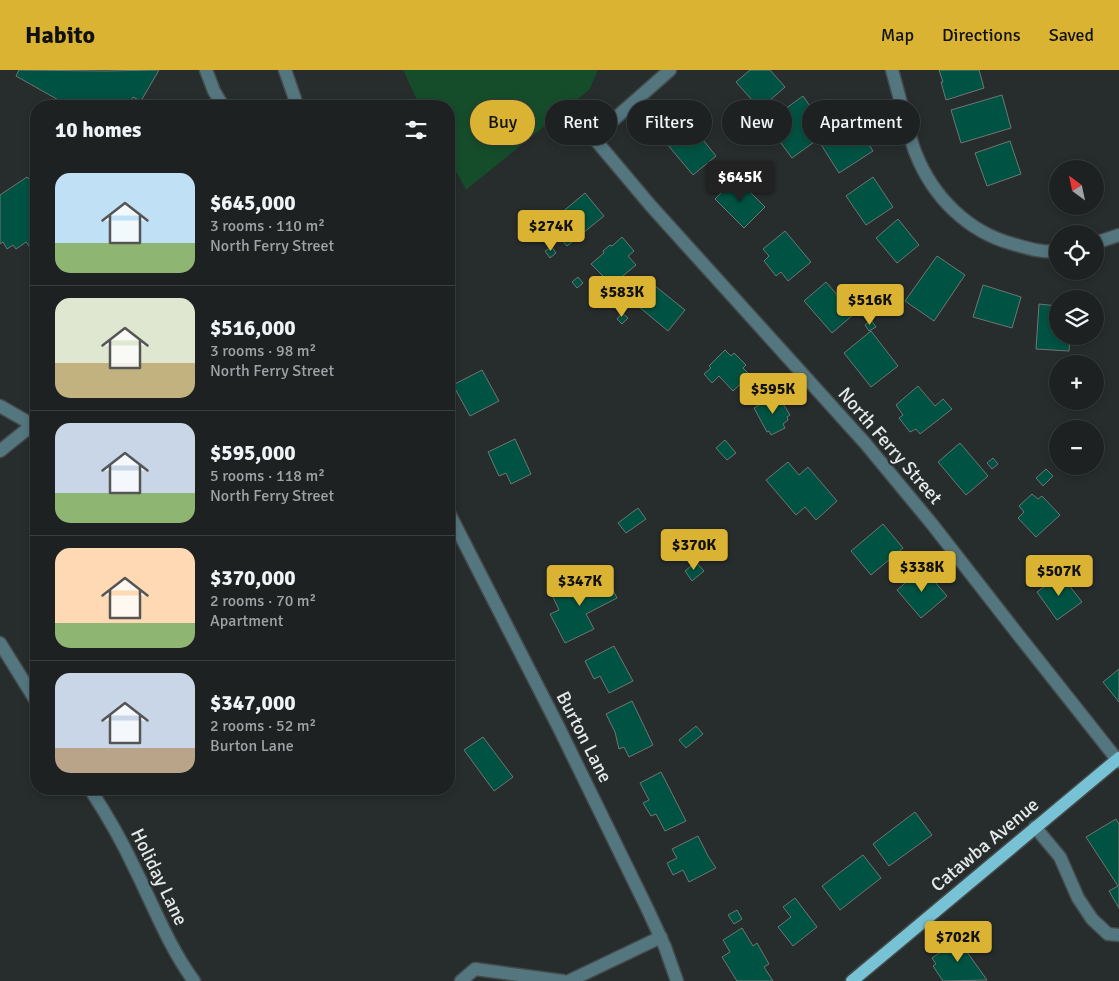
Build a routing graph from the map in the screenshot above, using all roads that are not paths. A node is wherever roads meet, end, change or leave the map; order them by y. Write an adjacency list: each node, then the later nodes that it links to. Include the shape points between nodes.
1 (206, 70): 5 (street)
2 (285, 70): 6 (street)
3 (670, 70): 7 (street)
4 (892, 70): 11 (street, via 915,153 949,206 984,233 1004,242)
5 (219, 100)
6 (294, 100)
7 (617, 117)
8 (600, 145): 19 (street, North Ferry Street, via 865,443)
9 (1119, 235): 10 (street)
10 (1104, 240)
11 (1049, 252)
12 (0, 406): 13 (street)
13 (30, 421)
14 (30, 428): 15 (street)
15 (0, 451)
16 (455, 525): 23 (street, Burton Lane)
17 (0, 643): 18 (street)
18 (30, 691)
19 (1118, 760): 21 (main road, Catawba Avenue)
20 (94, 795): 25 (street, Holiday Lane, via 111,822 184,968)
21 (1035, 828): 22 (street, via 1060,857 1078,898 1092,919 1108,934); 31 (main road, Catawba Avenue)
22 (1119, 935)
23 (661, 937): 29 (street); 30 (street, Burton Lane)
24 (475, 969): 26 (street); 27 (street); 28 (street)
25 (194, 981)
26 (461, 981)
27 (487, 981)
28 (564, 981)
29 (569, 981)
30 (677, 981)
31 (852, 981)

